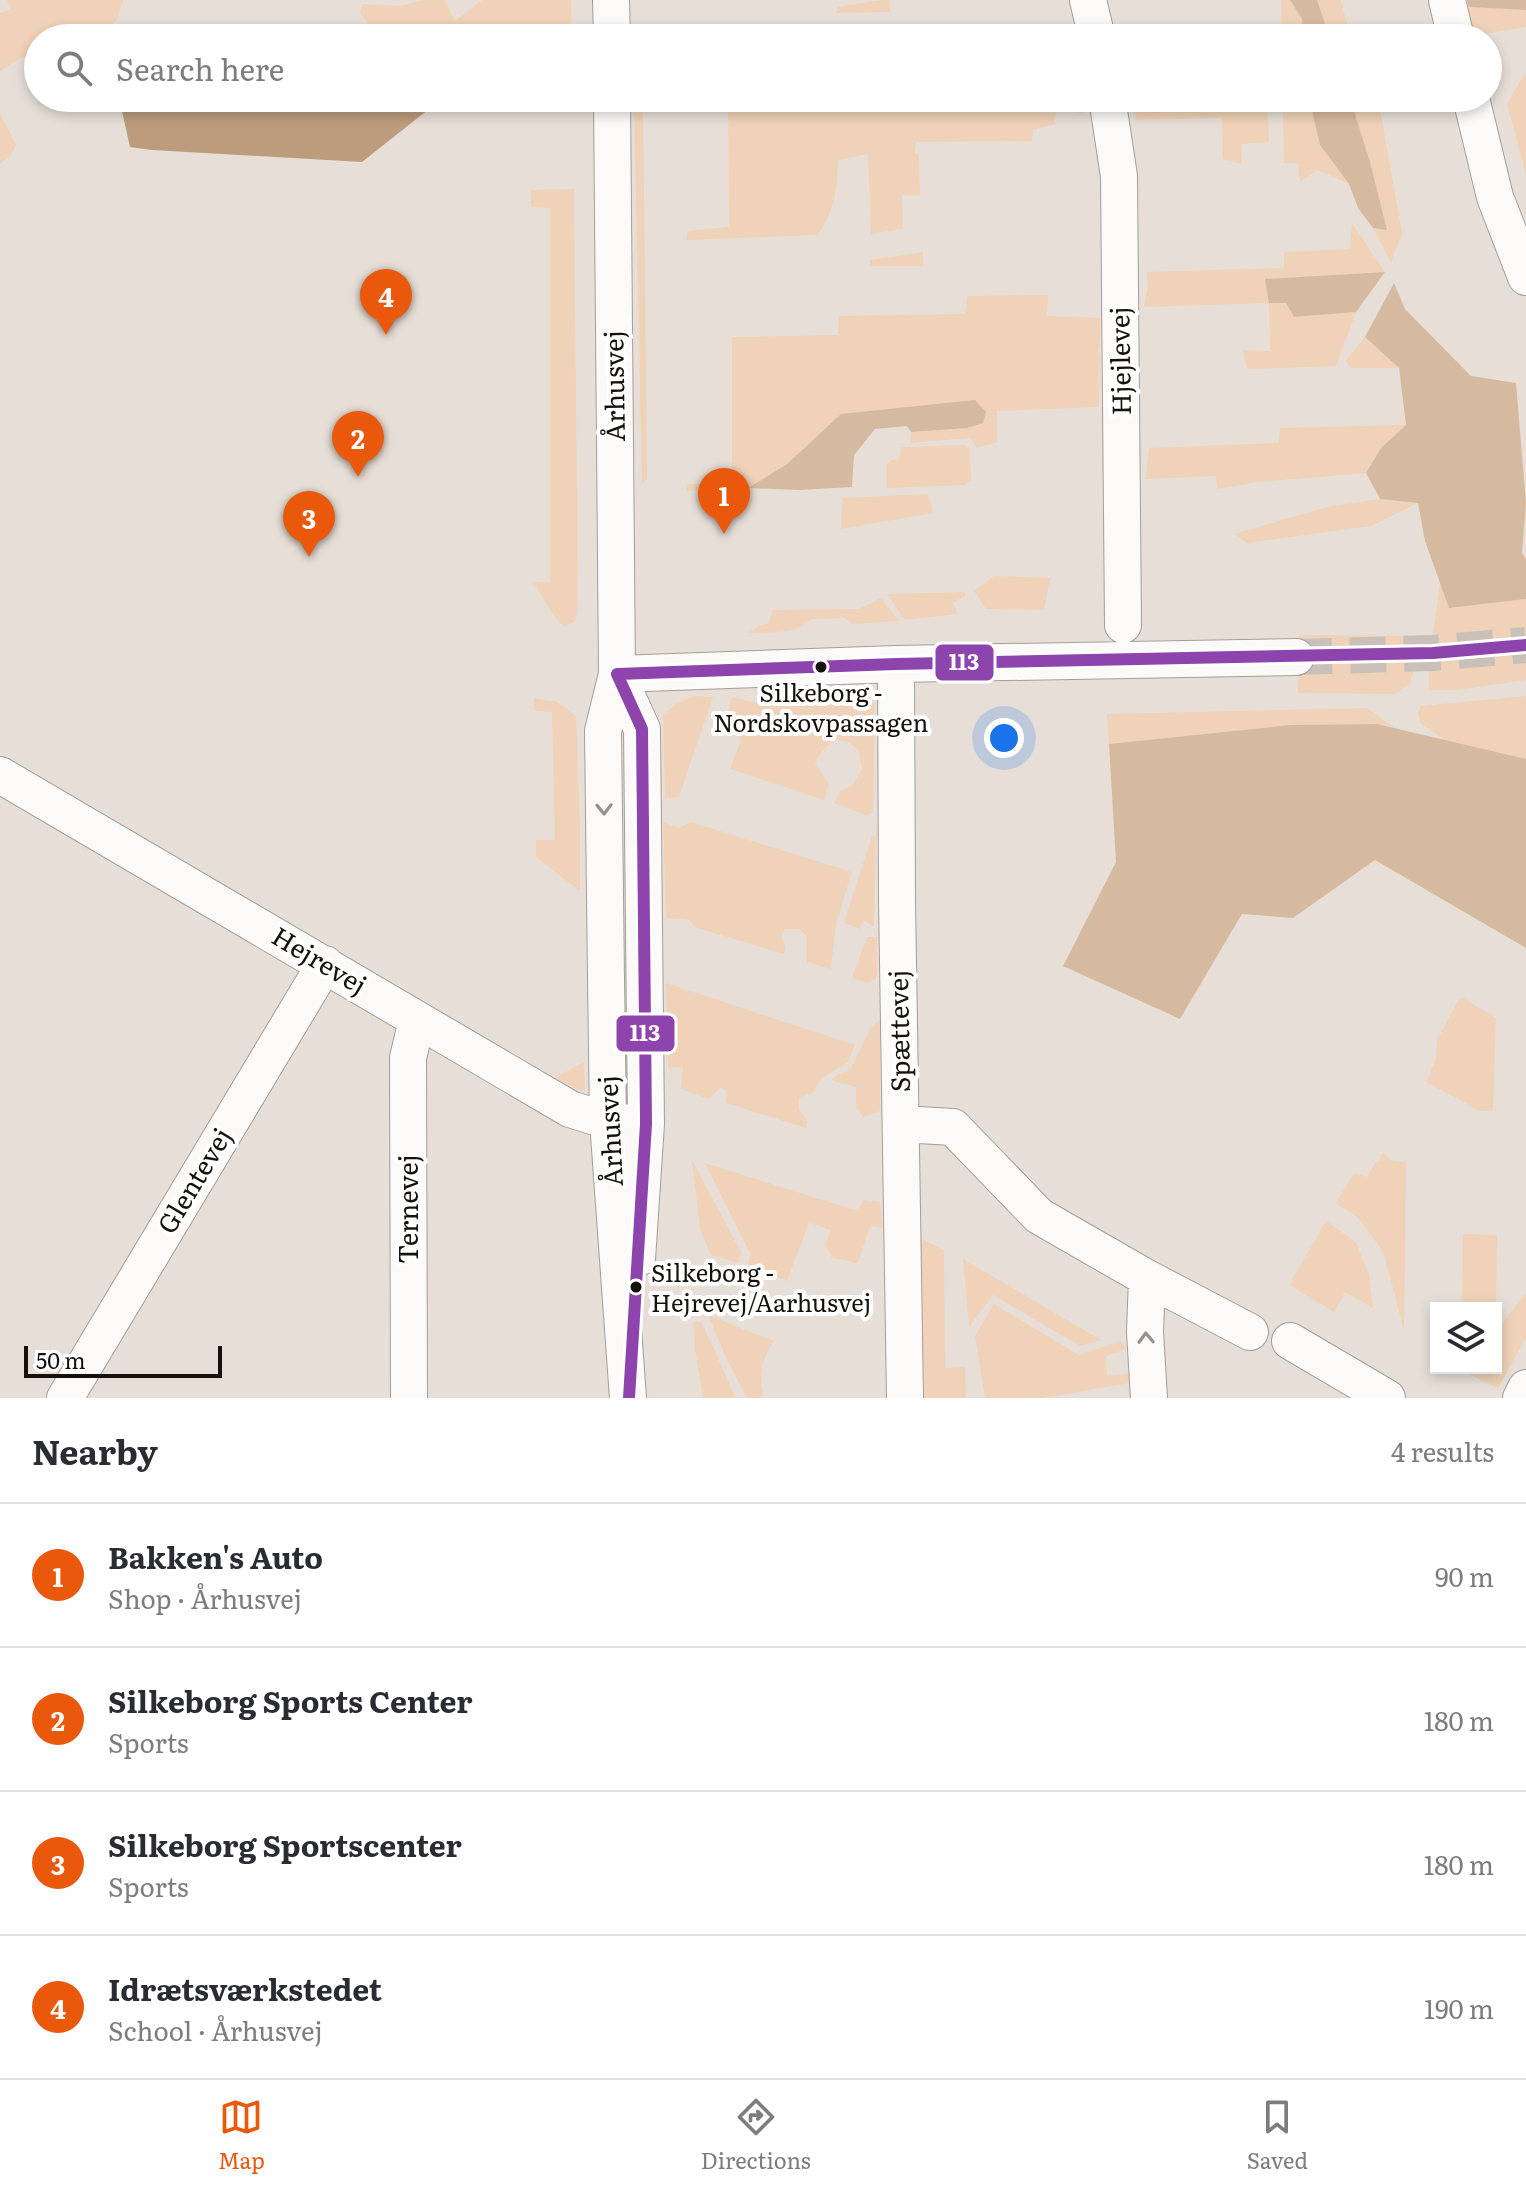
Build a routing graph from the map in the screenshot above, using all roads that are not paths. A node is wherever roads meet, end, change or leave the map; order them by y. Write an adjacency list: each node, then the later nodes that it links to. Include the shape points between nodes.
1 (611, 0): 4 (street)
2 (1088, 0): 5 (street)
3 (1447, 0): 6 (street)
4 (612, 24)
5 (1094, 24)
6 (1453, 24)
7 (612, 112): 14 (street, Århusvej)
8 (1109, 112): 11 (street, Hjejlevej, via 1119,176)
9 (1474, 112): 10 (street, via 1495,197)
10 (1526, 277)
11 (1123, 625)
12 (1296, 657): 13 (street)
13 (896, 664): 14 (street); 20 (street, Spættevej)
14 (617, 674): 18 (street, Århusvej, one-way to 18, via 603,731); 19 (street, Århusvej, via 642,729)
15 (3, 783): 16 (street, Hejrevej)
16 (325, 964): 17 (street, Hejrevej); 25 (street, Glentevej)
17 (417, 1020): 18 (street, Hejrevej, via 570,1109); 26 (street, Ternevej, via 408,1058)
18 (608, 1121): 19 (street, Hejrevej); 27 (street, Århusvej)
19 (646, 1124): 27 (street, Århusvej)
20 (902, 1124): 21 (street, via 953,1127 1039,1216); 28 (street, Spættevej)
21 (1147, 1278): 22 (street); 29 (street, one-way to 21)
22 (1250, 1332)
23 (1290, 1341): 30 (street)
24 (1526, 1388): 31 (street)
25 (65, 1398)
26 (409, 1398)
27 (628, 1398)
28 (905, 1398)
29 (1149, 1398)
30 (1387, 1398)
31 (1521, 1398)

